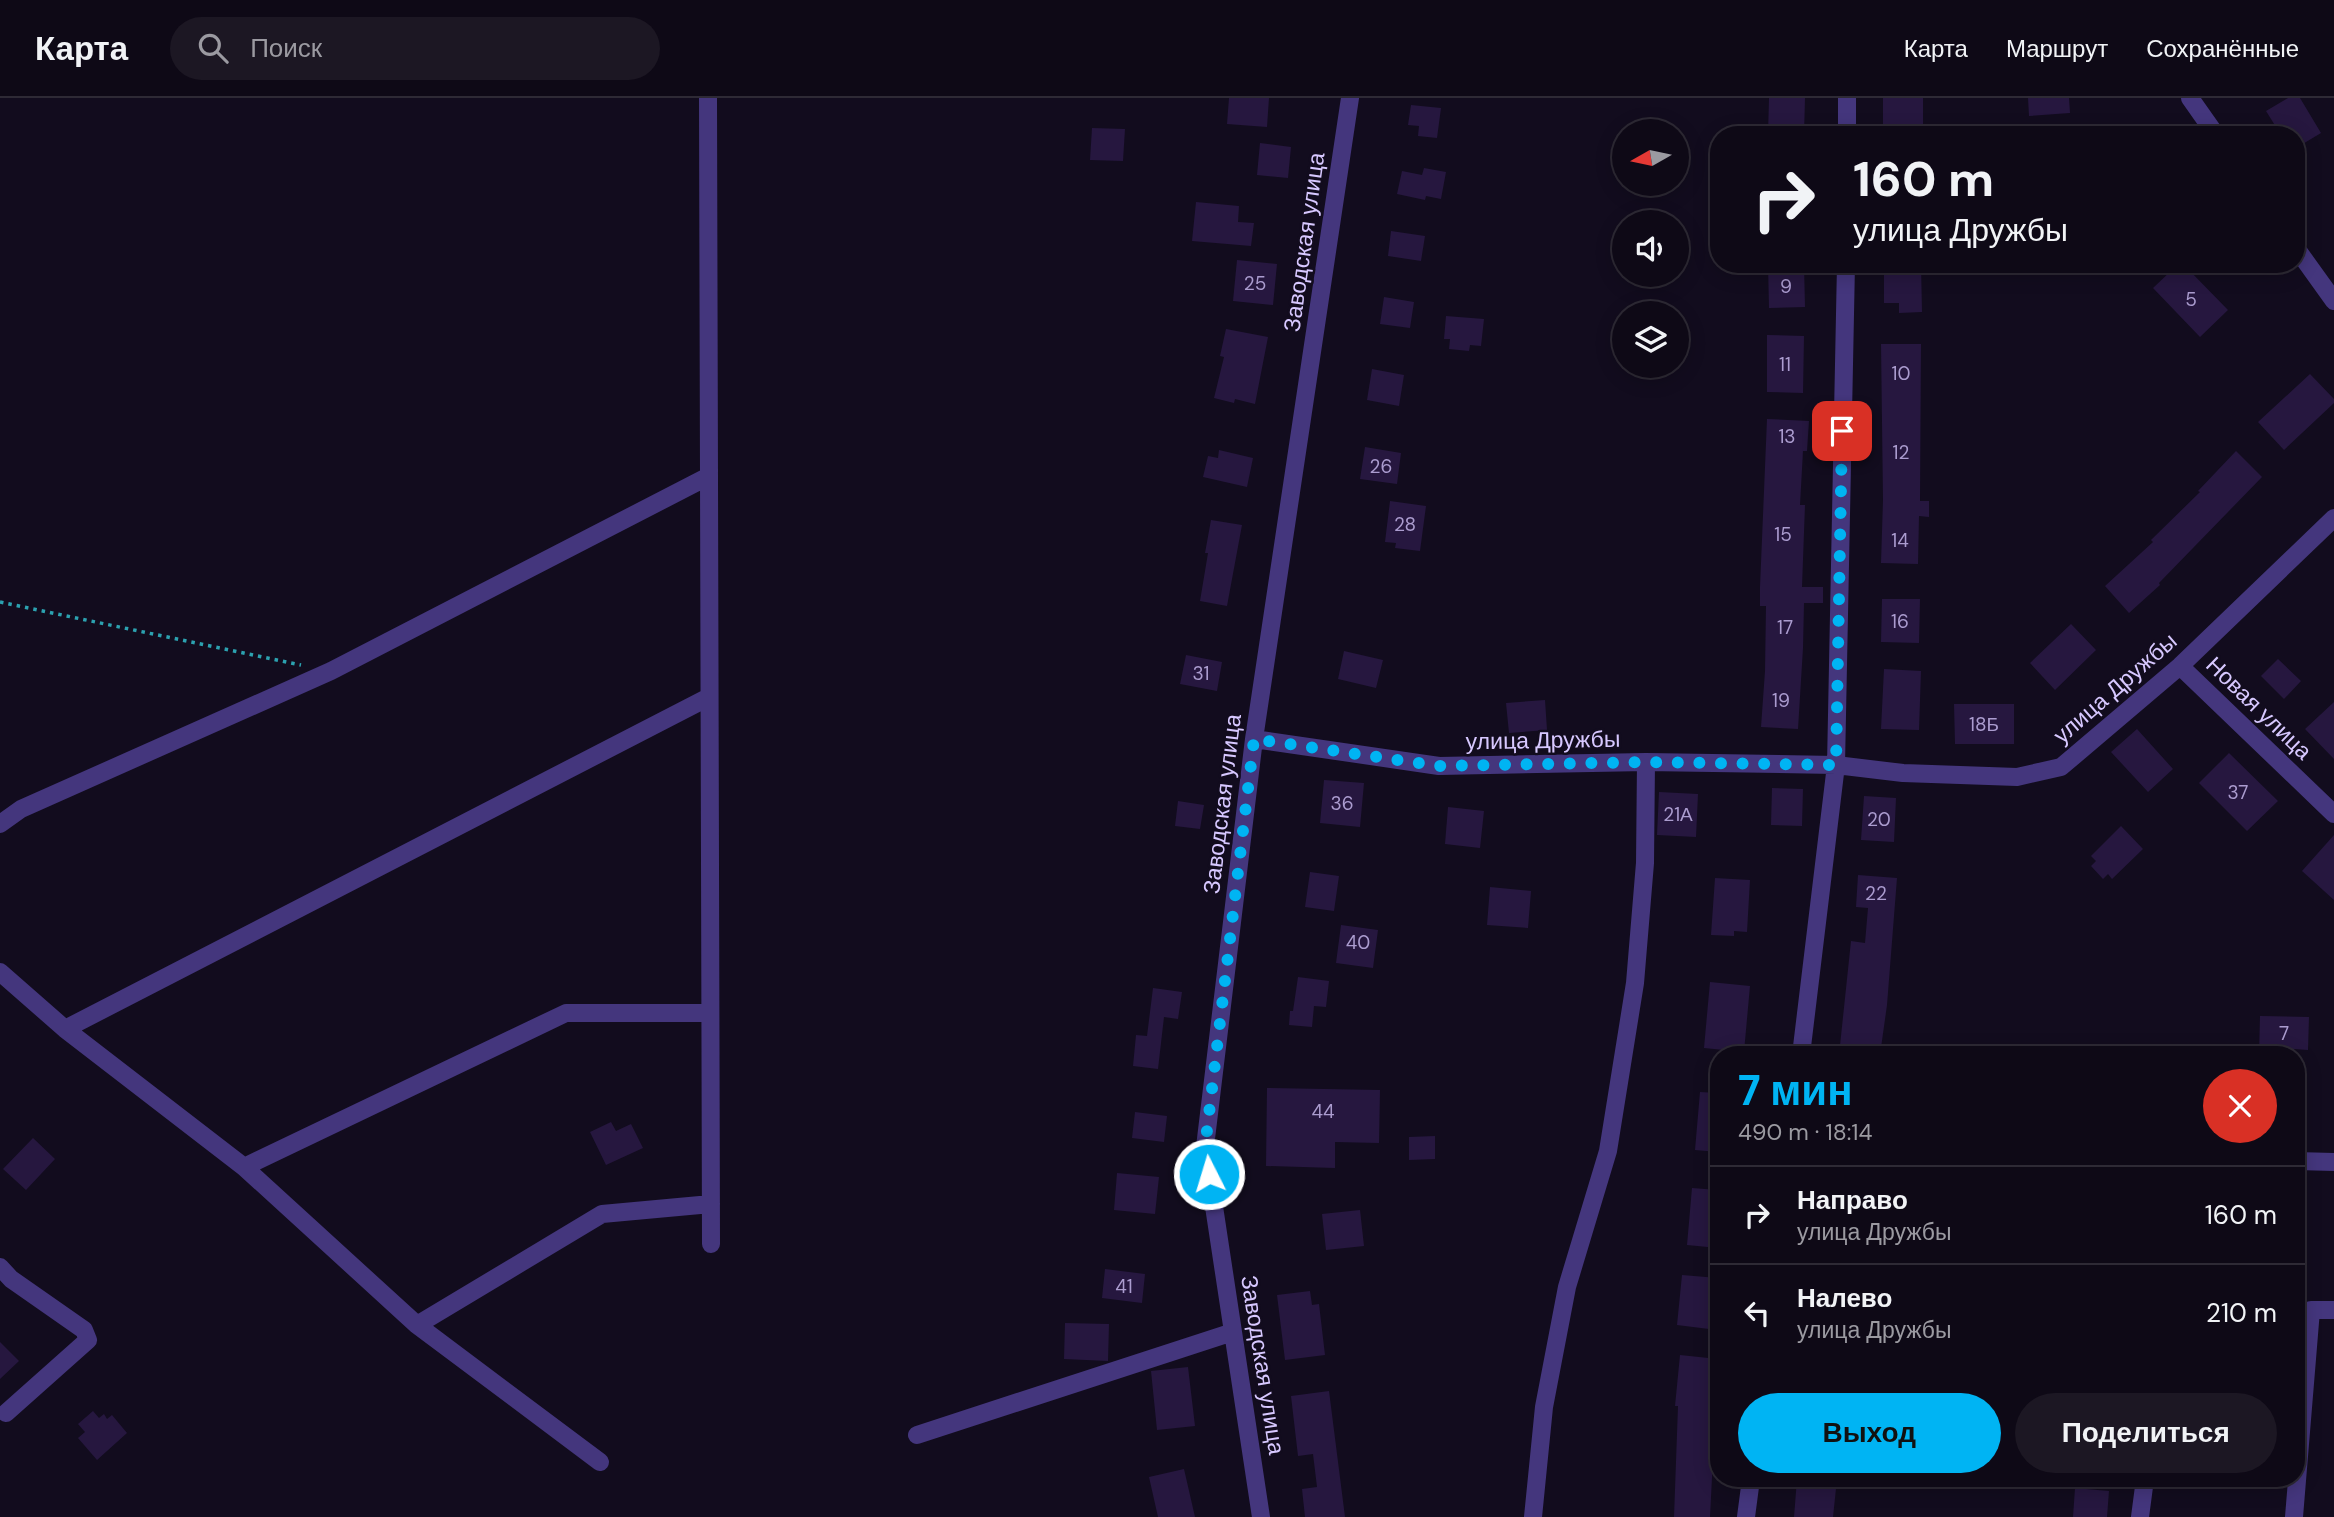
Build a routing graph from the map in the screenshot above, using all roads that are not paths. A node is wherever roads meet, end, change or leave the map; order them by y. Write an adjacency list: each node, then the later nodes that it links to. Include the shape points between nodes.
1 (708, 98): 10 (street)
2 (1350, 98): 14 (street, Заводская улица)
3 (1847, 98): 5 (street)
4 (2190, 98): 6 (street)
5 (1847, 126)
6 (2210, 126)
7 (2305, 260): 9 (street)
8 (1846, 273): 16 (street)
9 (2334, 301)
10 (709, 476): 13 (street); 18 (street, via 331,671 21,809)
11 (2334, 518): 12 (street, улица Дружбы)
12 (2180, 666): 16 (street, улица Дружбы, via 2062,767 2017,777 1903,773); 17 (street, Новая улица)
13 (709, 697): 20 (street); 21 (street)
14 (1254, 739): 15 (street, улица Дружбы, via 1439,766); 31 (street, Заводская улица, via 1205,1147)
15 (1646, 762): 16 (street, улица Дружбы); 40 (street, via 1645,863 1634,995 1608,1151 1567,1287 1547,1394)
16 (1836, 765): 22 (street)
17 (2334, 814)
18 (0, 824)
19 (0, 972): 21 (street)
20 (710, 1013): 25 (street, via 566,1013); 26 (street)
21 (65, 1029): 25 (street)
22 (1802, 1046)
23 (2305, 1161): 24 (street)
24 (2334, 1162)
25 (244, 1167): 30 (street)
26 (711, 1204): 27 (street); 30 (street, via 602,1214)
27 (711, 1244)
28 (0, 1267): 33 (street, via 84,1329 88,1340)
29 (2334, 1310): 32 (street, via 2311,1310)
30 (417, 1325): 35 (street)
31 (1233, 1332): 34 (street); 39 (street, Заводская улица)
32 (2305, 1383)
33 (6, 1413)
34 (917, 1435)
35 (600, 1462)
36 (1750, 1487): 41 (street)
37 (2144, 1487): 42 (street)
38 (2296, 1487): 43 (street)
39 (1261, 1517)
40 (1533, 1517)
41 (1746, 1517)
42 (2140, 1517)
43 (2294, 1517)

